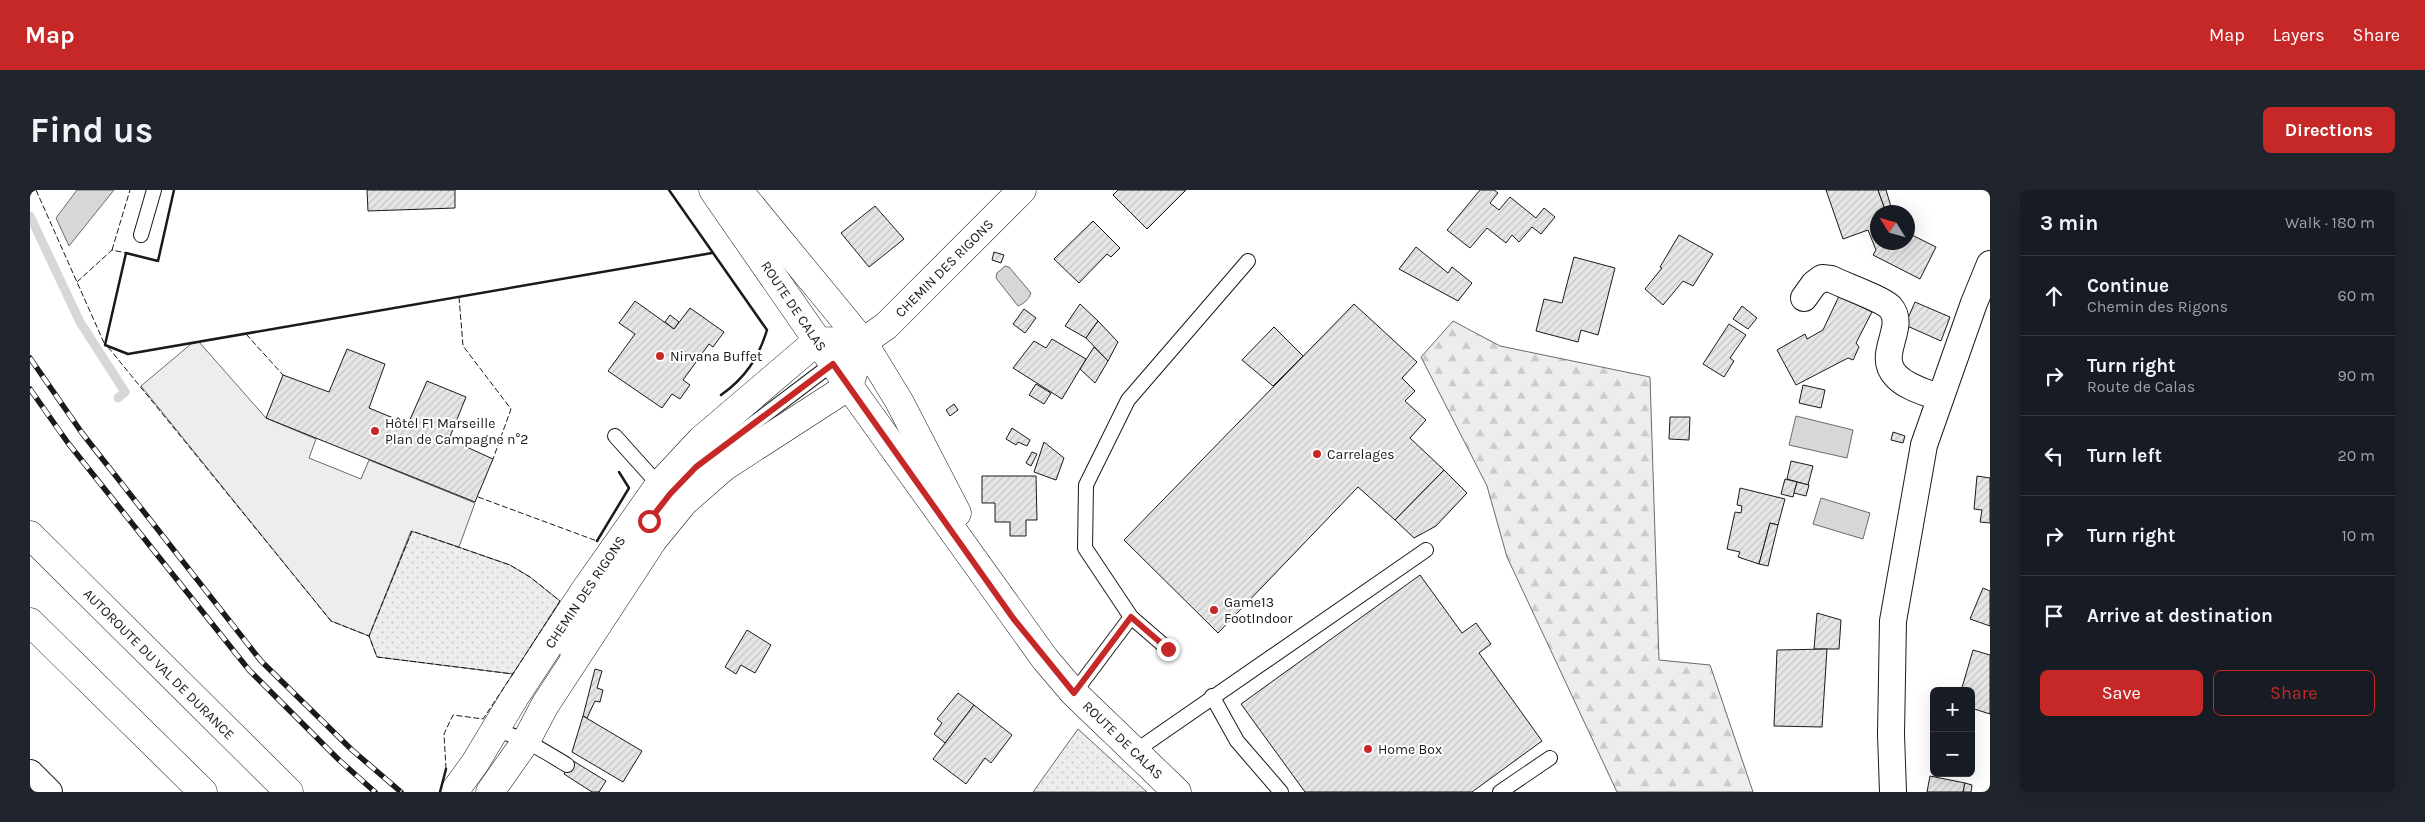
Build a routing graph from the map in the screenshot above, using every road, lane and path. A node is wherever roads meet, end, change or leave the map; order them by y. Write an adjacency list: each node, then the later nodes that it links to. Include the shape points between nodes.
1 (154, 190): 5 (lane)
2 (713, 190): 9 (main road, ROUTE DE CALAS)
3 (738, 190): 10 (main road, ROUTE DE CALAS)
4 (1022, 190): 10 (main road, CHEMIN DES RIGONS, via 886,326)
5 (141, 235)
6 (1248, 261): 18 (lane, via 1128,400 1086,485 1085,548)
7 (1990, 264): 13 (street)
8 (1804, 298): 13 (street, via 1822,278 1831,279 1889,306 1896,317 1887,355 1894,375 1909,386)
9 (817, 340): 10 (main road); 11 (main road, ROUTE DE CALAS); 15 (main road, CHEMIN DES RIGONS, via 701,440)
10 (862, 342): 11 (lane, CHEMIN DES RIGONS); 12 (main road); 19 (main road, ROUTE DE CALAS, via 899,401)
11 (833, 364): 12 (main road, ROUTE DE CALAS); 24 (lane, CHEMIN DES RIGONS, via 696,467 670,494 574,634)
12 (849, 386): 19 (main road, ROUTE DE CALAS); 24 (main road, CHEMIN DES RIGONS, via 724,467 684,502 653,540)
13 (1940, 398): 37 (street, via 1924,445 1893,621)
14 (615, 436): 15 (lane)
15 (659, 485): 25 (main road, CHEMIN DES RIGONS, via 580,598)
16 (30, 535): 31 (main road, AUTOROUTE DU VAL DE DURANCE)
17 (1426, 550): 23 (lane)
18 (1131, 617): 21 (lane); 22 (lane)
19 (1013, 618): 22 (main road, ROUTE DE CALAS)
20 (30, 622): 30 (main road)
21 (1168, 649)
22 (1074, 693): 27 (main road, ROUTE DE CALAS)
23 (1212, 696): 27 (lane); 35 (lane, via 1237,741)
24 (545, 705): 26 (main road, CHEMIN DES RIGONS)
25 (495, 730): 26 (lane); 32 (main road, CHEMIN DES RIGONS)
26 (526, 741): 29 (lane); 33 (main road, CHEMIN DES RIGONS)
27 (1134, 752): 34 (main road, ROUTE DE CALAS)
28 (1550, 758): 36 (lane)
29 (567, 765)
30 (203, 792)
31 (289, 792)
32 (454, 792)
33 (490, 792)
34 (1177, 792)
35 (1281, 792)
36 (1500, 792)
37 (1893, 792)

